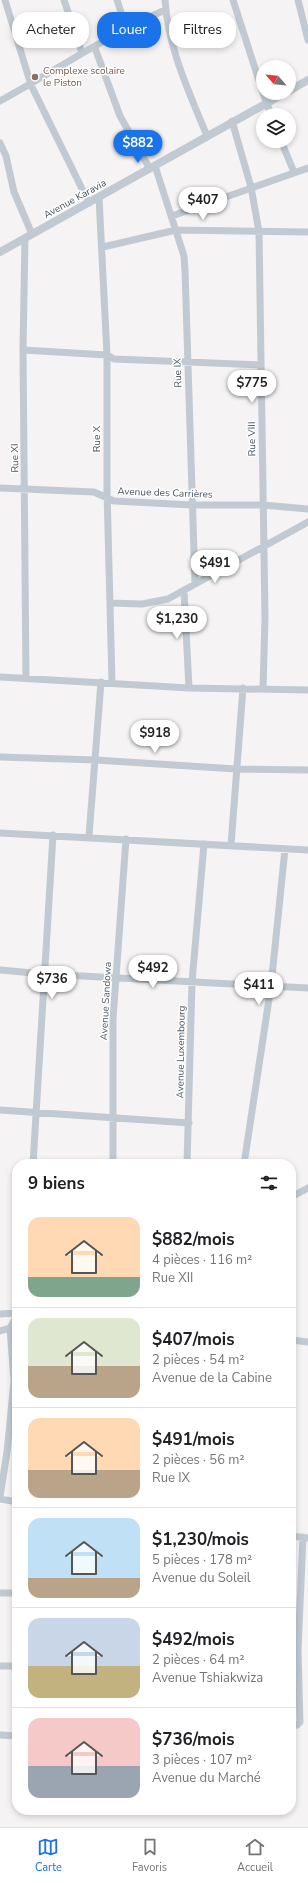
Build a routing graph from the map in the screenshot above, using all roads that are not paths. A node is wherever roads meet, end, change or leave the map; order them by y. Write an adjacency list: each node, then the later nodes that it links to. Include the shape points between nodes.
1 (5, 0): 15 (street)
2 (64, 0): 12 (street)
3 (117, 0): 8 (street)
4 (165, 0): 7 (street)
5 (233, 0): 13 (street)
6 (298, 0): 10 (street)
7 (165, 10): 9 (street); 23 (street, via 179,66)
8 (121, 12)
9 (161, 12)
10 (308, 40)
11 (95, 48): 12 (street); 26 (street, Rue IX, via 120,116)
12 (82, 54): 15 (street)
13 (256, 71)
14 (308, 80): 16 (street)
15 (31, 85): 19 (street); 31 (street)
16 (296, 87)
17 (265, 100): 20 (street)
18 (272, 100): 20 (street, Avenue Karavia)
19 (0, 101)
20 (266, 103): 21 (street); 22 (street, Avenue Karavia)
21 (268, 108)
22 (232, 121): 23 (street, Avenue Karavia); 29 (street, Rue VIII)
23 (206, 136): 26 (street, Avenue Karavia)
24 (0, 143): 36 (street)
25 (284, 148): 28 (street)
26 (152, 168): 30 (street, Avenue Karavia); 32 (street, Rue IX)
27 (308, 168): 28 (street)
28 (294, 172): 29 (street)
29 (250, 187): 32 (street); 34 (street, Rue VIII)
30 (100, 197): 31 (street, Avenue Karavia); 37 (street, Rue X)
31 (89, 203): 36 (street, Avenue Karavia)
32 (172, 216): 33 (street, Rue IX)
33 (176, 230): 34 (street); 37 (street); 41 (street, Rue IX, via 184,256)
34 (258, 232): 35 (street); 42 (street, Rue VIII)
35 (308, 232)
36 (29, 236): 38 (street, Avenue Karavia); 39 (street, Rue XI)
37 (103, 247): 40 (street, Rue X)
38 (0, 252)
39 (23, 350): 40 (street); 44 (street, Rue XI)
40 (107, 355): 41 (street, via 114,359); 45 (street, Rue X)
41 (187, 362): 42 (street); 46 (street, Rue IX)
42 (261, 364): 47 (street, Rue VIII)
43 (0, 488): 44 (street, Avenue des Carrières)
44 (26, 489): 45 (street, Avenue des Carrières, via 94,492); 55 (street, Rue XI)
45 (107, 500): 46 (street, Avenue des Carrières); 53 (street, Rue X)
46 (192, 505): 47 (street, Avenue des Carrières); 51 (street, Rue IX)
47 (263, 505): 48 (street, Avenue des Carrières); 50 (street, Rue VIII)
48 (308, 509)
49 (308, 522): 50 (street)
50 (264, 548): 51 (street); 60 (street, Rue VIII)
51 (196, 584): 52 (street)
52 (184, 591): 53 (street, via 155,603); 58 (street)
53 (110, 603): 57 (street, Rue X)
54 (0, 677): 55 (street)
55 (26, 678): 56 (street)
56 (101, 682): 57 (street); 63 (street)
57 (112, 682): 58 (street)
58 (189, 688): 59 (street)
59 (243, 688): 60 (street); 64 (street)
60 (263, 689): 61 (street)
61 (308, 690)
62 (0, 757): 63 (street)
63 (96, 760): 64 (street); 68 (street)
64 (236, 769): 65 (street); 71 (street)
65 (308, 770)
66 (0, 833): 67 (street)
67 (53, 835): 68 (street); 75 (street)
68 (89, 836): 69 (street)
69 (126, 839): 70 (street); 76 (street, Avenue Sandowa)
70 (204, 844): 71 (street); 77 (street, Avenue Luxembourg)
71 (231, 845): 72 (street)
72 (285, 849): 73 (street); 78 (street)
73 (308, 850)
74 (0, 970): 75 (street)
75 (44, 974): 76 (street); 81 (street)
76 (117, 977): 77 (street); 82 (street, Avenue Sandowa, via 113,1019)
77 (192, 982): 78 (street); 83 (street, Avenue Luxembourg)
78 (271, 986): 79 (street); 87 (street)
79 (308, 988)
80 (0, 1110): 81 (street)
81 (36, 1113): 82 (street); 84 (street)
82 (112, 1119): 83 (street); 85 (street, Avenue Sandowa)
83 (189, 1123): 86 (street, Avenue Luxembourg)
84 (33, 1159)
85 (113, 1159)
86 (187, 1159)
87 (245, 1159)
88 (308, 1188): 89 (street)
89 (296, 1195)
90 (0, 1314): 91 (street)
91 (12, 1314)
92 (12, 1324): 93 (street)
93 (10, 1328): 94 (street); 97 (street)
94 (0, 1331)
95 (296, 1341): 96 (street)
96 (308, 1342)
97 (12, 1354)
98 (12, 1401): 99 (street)
99 (0, 1498): 100 (street)
100 (12, 1501)
101 (296, 1536): 102 (street)
102 (306, 1537): 107 (street, via 298,1650 300,1722)
103 (0, 1593): 104 (street)
104 (12, 1593)
105 (0, 1666): 106 (street)
106 (12, 1666)
107 (296, 1725)
108 (0, 1735): 109 (street)
109 (12, 1736)

